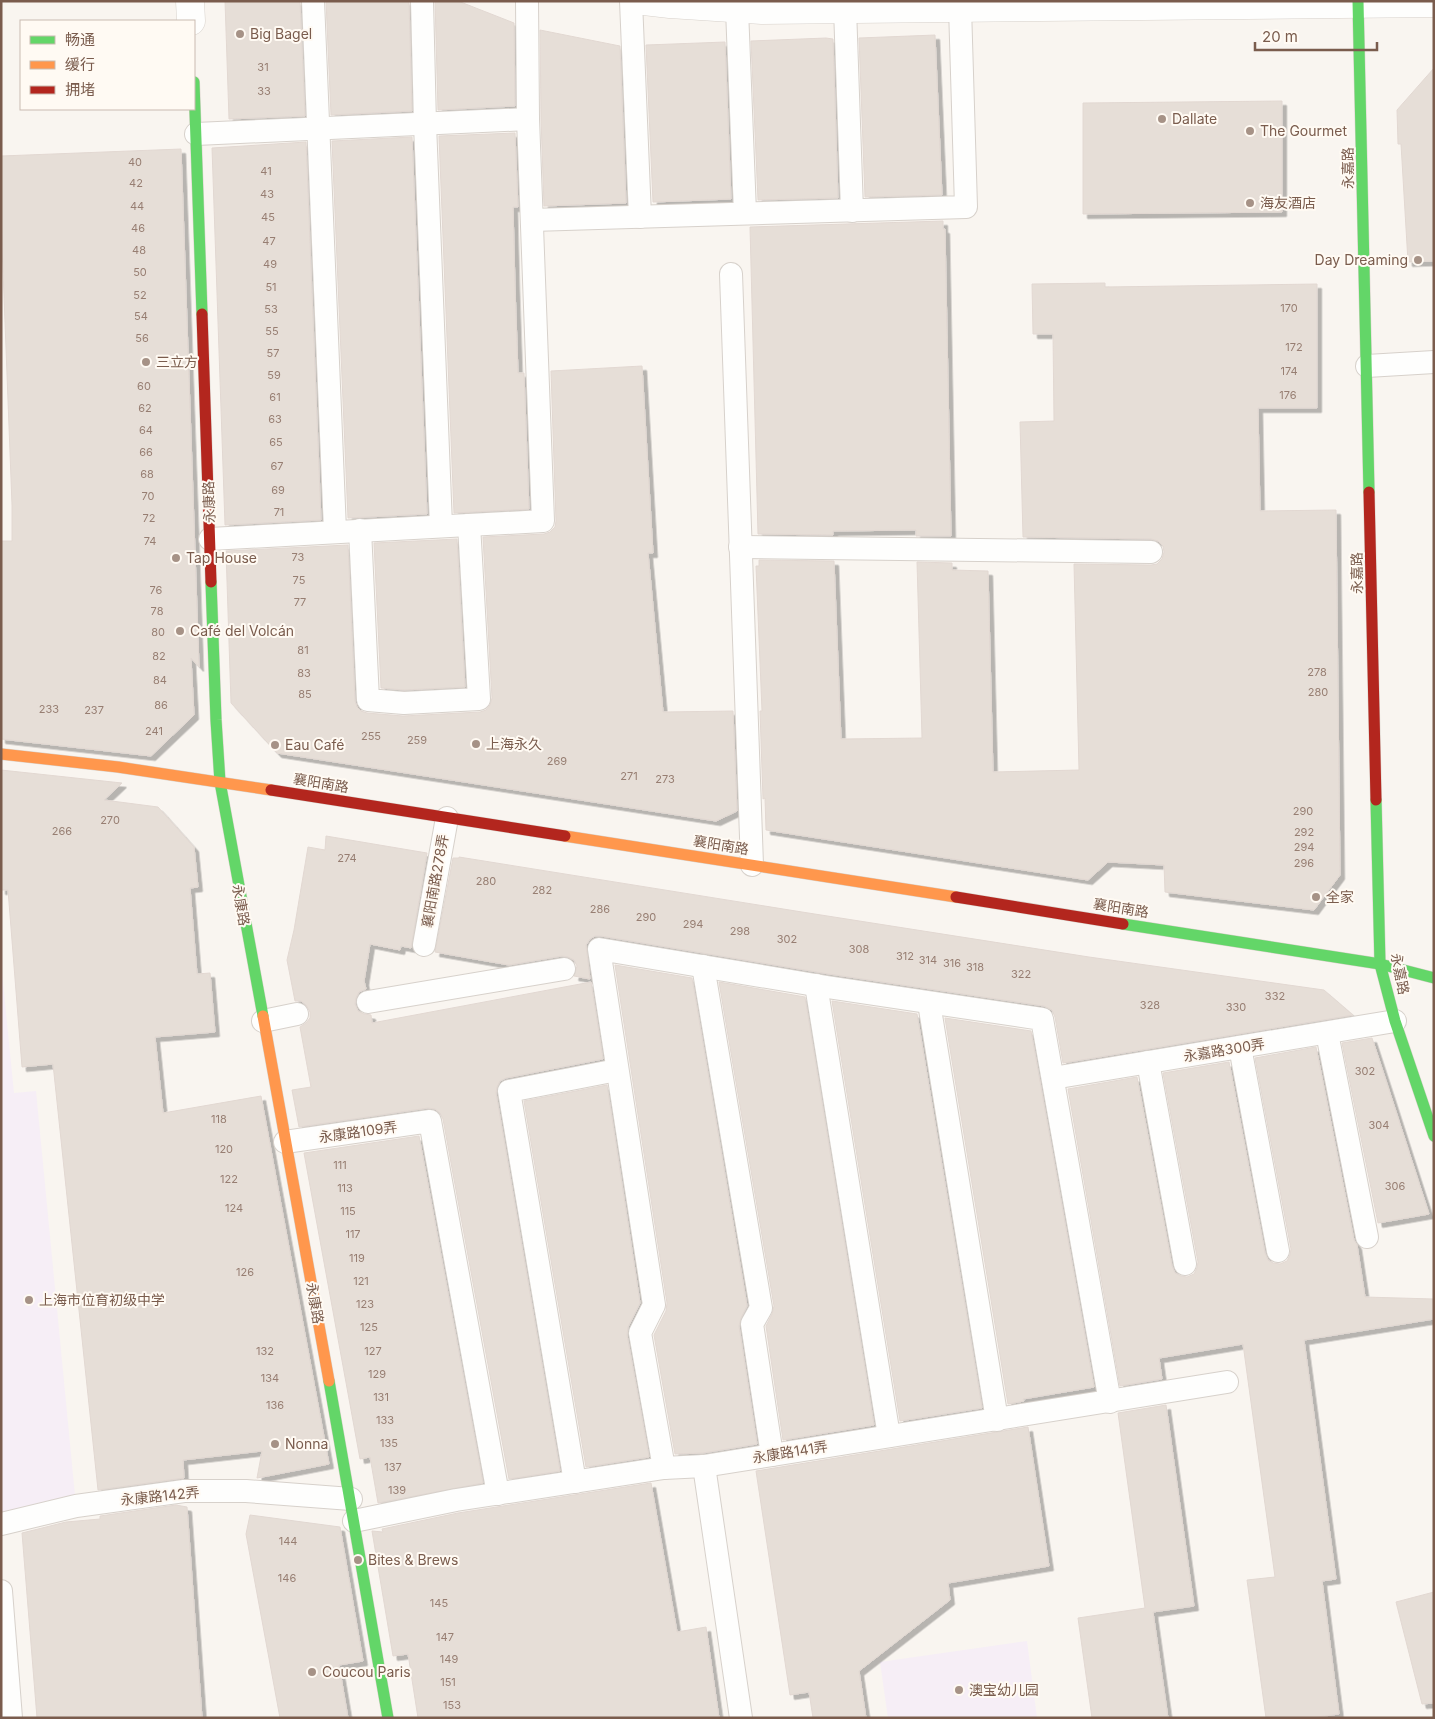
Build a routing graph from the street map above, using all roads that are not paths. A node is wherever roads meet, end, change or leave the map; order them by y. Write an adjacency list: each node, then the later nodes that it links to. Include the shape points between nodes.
1 (190, 1): 13 (street)
2 (313, 1): 17 (lane)
3 (422, 1): 16 (lane)
4 (527, 1): 15 (lane)
5 (631, 1): 21 (lane)
6 (644, 1): 12 (street)
7 (1358, 2): 8 (street); 9 (street); 25 (street, 永嘉路)
8 (1434, 3)
9 (1004, 4): 10 (street)
10 (960, 7): 11 (street); 19 (lane, via 966,207)
11 (845, 8): 12 (street); 19 (lane)
12 (738, 9): 20 (lane)
13 (191, 20)
14 (195, 108): 18 (street, 永康路)
15 (528, 119): 16 (lane); 22 (lane)
16 (425, 124): 17 (lane); 27 (lane)
17 (318, 128): 18 (lane); 29 (lane)
18 (196, 134): 30 (street, 永康路)
19 (852, 211): 20 (lane)
20 (745, 213): 21 (lane)
21 (640, 217): 22 (lane)
22 (532, 220): 26 (lane, via 543,521)
23 (731, 274): 31 (lane)
24 (1434, 362): 25 (lane)
25 (1367, 366): 38 (street, 永嘉路)
26 (469, 525): 27 (lane); 28 (lane, via 479,699 404,703 368,700)
27 (442, 526): 28 (lane)
28 (360, 530): 29 (lane)
29 (335, 531): 30 (lane)
30 (210, 539): 34 (street, 永康路)
31 (740, 547): 32 (lane); 36 (lane)
32 (1151, 552)
33 (1, 754): 34 (street, 襄阳南路)
34 (220, 782): 35 (street, 襄阳南路); 46 (street, 永康路)
35 (447, 818): 36 (street, 襄阳南路); 37 (lane, 襄阳南路278弄)
36 (752, 865): 38 (street, 襄阳南路)
37 (424, 945)
38 (1380, 964): 41 (street, 襄阳南路); 47 (street, 永嘉路)
39 (703, 966): 42 (lane); 51 (lane, via 599,949); 62 (lane, via 760,1308 752,1324)
40 (564, 969): 43 (lane)
41 (1434, 978)
42 (816, 985): 44 (lane); 61 (lane)
43 (368, 1002)
44 (929, 1003): 52 (lane, via 1042,1019); 60 (lane)
45 (297, 1014): 46 (lane)
46 (263, 1021): 54 (street, 永康路)
47 (1395, 1021): 48 (lane, 永嘉路300弄); 53 (street, 永嘉路)
48 (1327, 1032): 49 (lane, 永嘉路300弄); 55 (lane)
49 (1240, 1047): 50 (lane, 永嘉路300弄); 56 (lane)
50 (1148, 1062): 52 (lane, 永嘉路300弄); 57 (lane)
51 (616, 1070): 64 (lane, via 654,1305 640,1333); 65 (lane, via 509,1091)
52 (1053, 1078): 59 (lane)
53 (1434, 1136)
54 (285, 1142): 66 (lane, 永康路109弄, via 430,1121); 67 (street, 永康路)
55 (1367, 1237)
56 (1278, 1251)
57 (1184, 1264)
58 (1227, 1382): 59 (lane, 永康路141弄)
59 (1110, 1402): 60 (lane, 永康路141弄)
60 (997, 1420): 61 (lane, 永康路141弄)
61 (889, 1436): 62 (lane, 永康路141弄)
62 (772, 1455): 63 (lane, 永康路141弄)
63 (704, 1466): 64 (lane, 永康路141弄); 72 (lane)
64 (664, 1468): 65 (lane, 永康路141弄)
65 (576, 1482): 66 (lane, 永康路141弄)
66 (498, 1494): 67 (lane, 永康路141弄)
67 (352, 1510): 68 (lane, 永康路142弄, via 246,1491 184,1491 76,1506); 71 (street, 永康路)
68 (1, 1524)
69 (1, 1591): 70 (lane)
70 (11, 1718)
71 (388, 1718)
72 (741, 1718)

